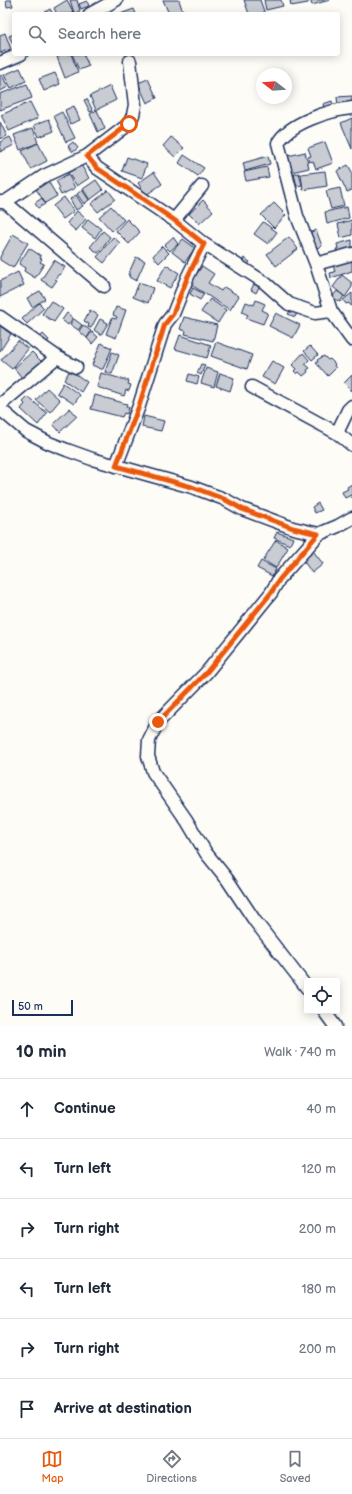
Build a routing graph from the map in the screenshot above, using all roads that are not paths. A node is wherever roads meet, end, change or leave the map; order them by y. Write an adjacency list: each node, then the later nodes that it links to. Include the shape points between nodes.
1 (116, 0): 2 (street)
2 (94, 12)
3 (16, 56): 5 (street)
4 (130, 61): 7 (street, via 134,115 129,124)
5 (0, 63)
6 (352, 108): 13 (street, via 339,109 309,119 282,135 278,143 297,216)
7 (87, 156): 9 (street, via 44,176); 10 (street, via 97,168)
8 (202, 186): 10 (street)
9 (3, 202): 14 (street)
10 (174, 220): 11 (street)
11 (204, 244): 15 (street, via 264,282 289,304 315,313); 26 (street, via 173,314 165,324 139,406)
12 (352, 254): 13 (street)
13 (316, 264): 15 (street)
14 (104, 286)
15 (331, 311): 17 (street)
16 (0, 317): 18 (street)
17 (352, 340)
18 (57, 357): 19 (street); 21 (street)
19 (76, 367)
20 (252, 387): 24 (street)
21 (0, 405)
22 (352, 406): 24 (street)
23 (0, 409): 26 (street, via 26,431 49,443)
24 (337, 433): 25 (street)
25 (352, 445)
26 (116, 466): 28 (street, via 192,487 242,509 293,528)
27 (352, 518): 28 (street)
28 (318, 534): 29 (street, via 206,673 158,722 149,740 148,756 153,772 206,853)
29 (304, 984)
30 (326, 1014): 31 (street)
31 (335, 1026)

